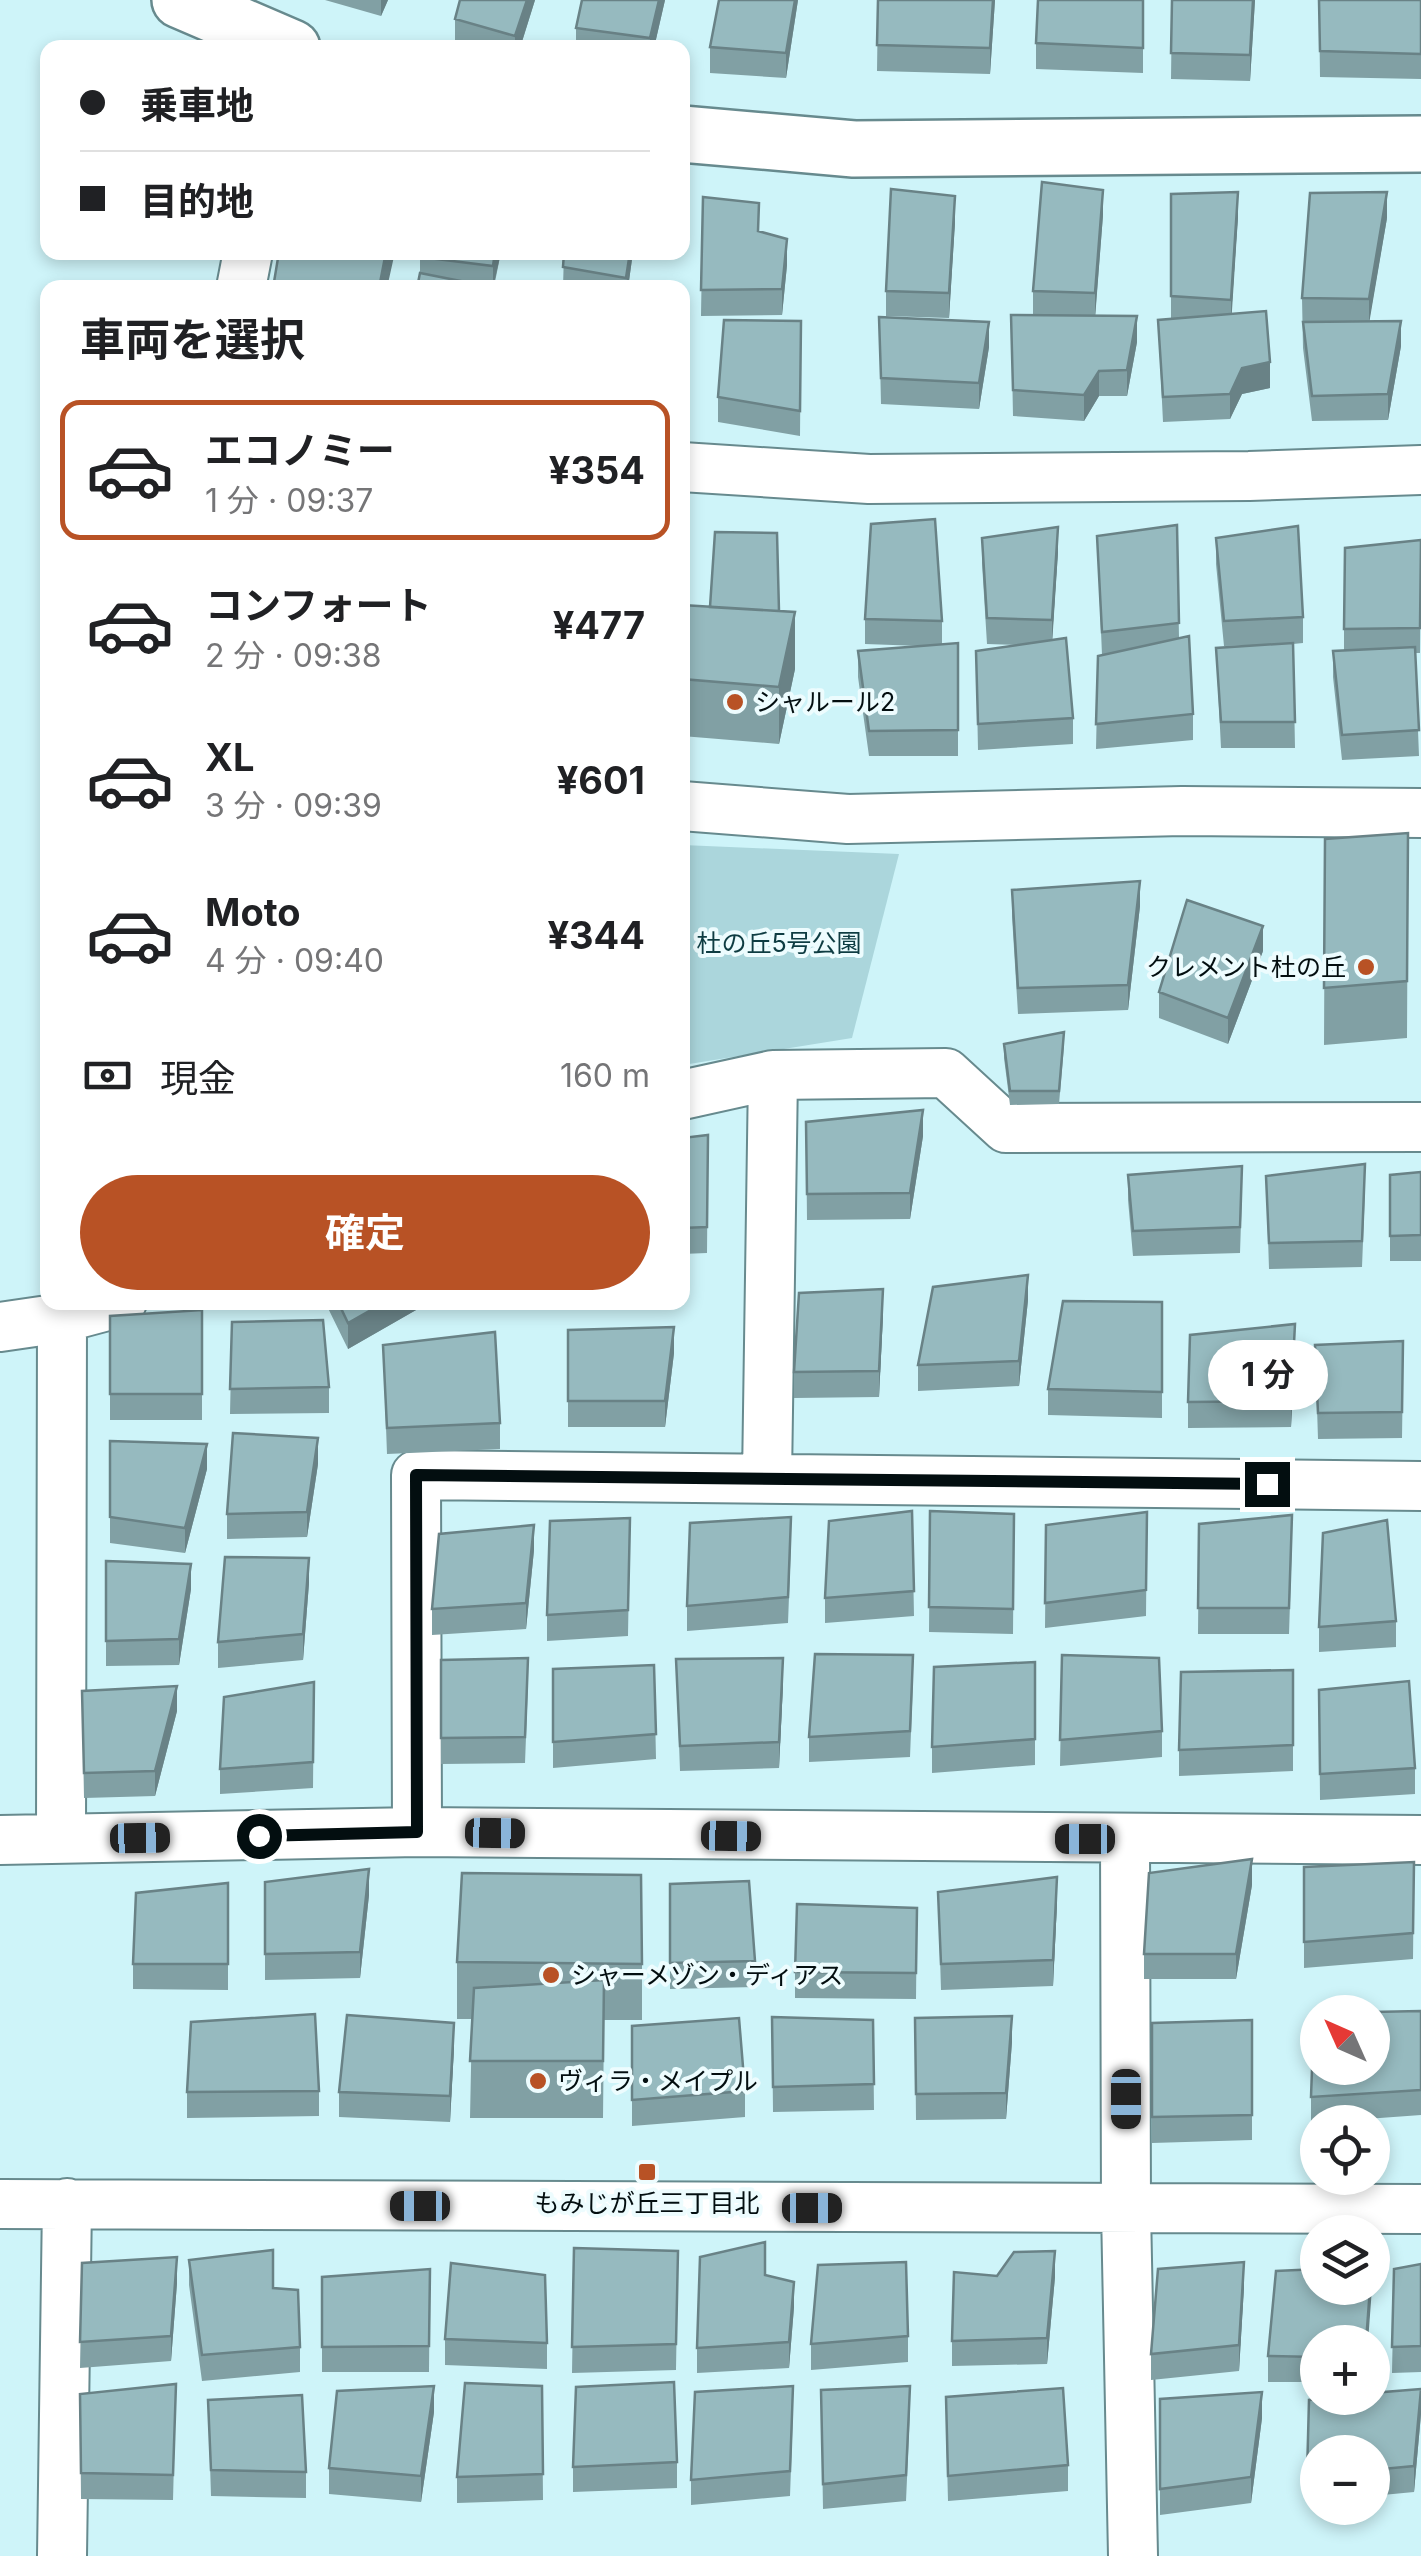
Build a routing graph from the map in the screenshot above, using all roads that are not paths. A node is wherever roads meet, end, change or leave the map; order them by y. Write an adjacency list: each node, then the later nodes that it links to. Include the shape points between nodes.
1 (180, 0): 2 (street)
2 (272, 40)
3 (690, 135): 4 (street, via 854,149)
4 (1421, 144)
5 (690, 468): 6 (street, via 870,479)
6 (1421, 470)
7 (690, 807): 8 (street, via 848,819)
8 (1421, 813)
9 (774, 1074): 10 (street); 11 (street, via 946,1072 1006,1128); 15 (street)
10 (690, 1093)
11 (1421, 1127)
12 (92, 1310): 13 (street)
13 (62, 1318): 14 (street); 19 (street)
14 (0, 1327)
15 (767, 1478): 16 (street); 17 (street, via 416,1475)
16 (1421, 1486)
17 (417, 1832): 19 (street); 20 (street)
18 (0, 1840): 19 (street)
19 (61, 1840)
20 (1125, 1840): 21 (street); 24 (street)
21 (1421, 1840)
22 (67, 2203): 23 (street); 24 (street); 26 (street)
23 (0, 2204)
24 (1126, 2210): 25 (street); 27 (street)
25 (1421, 2210)
26 (62, 2556)
27 (1133, 2556)

